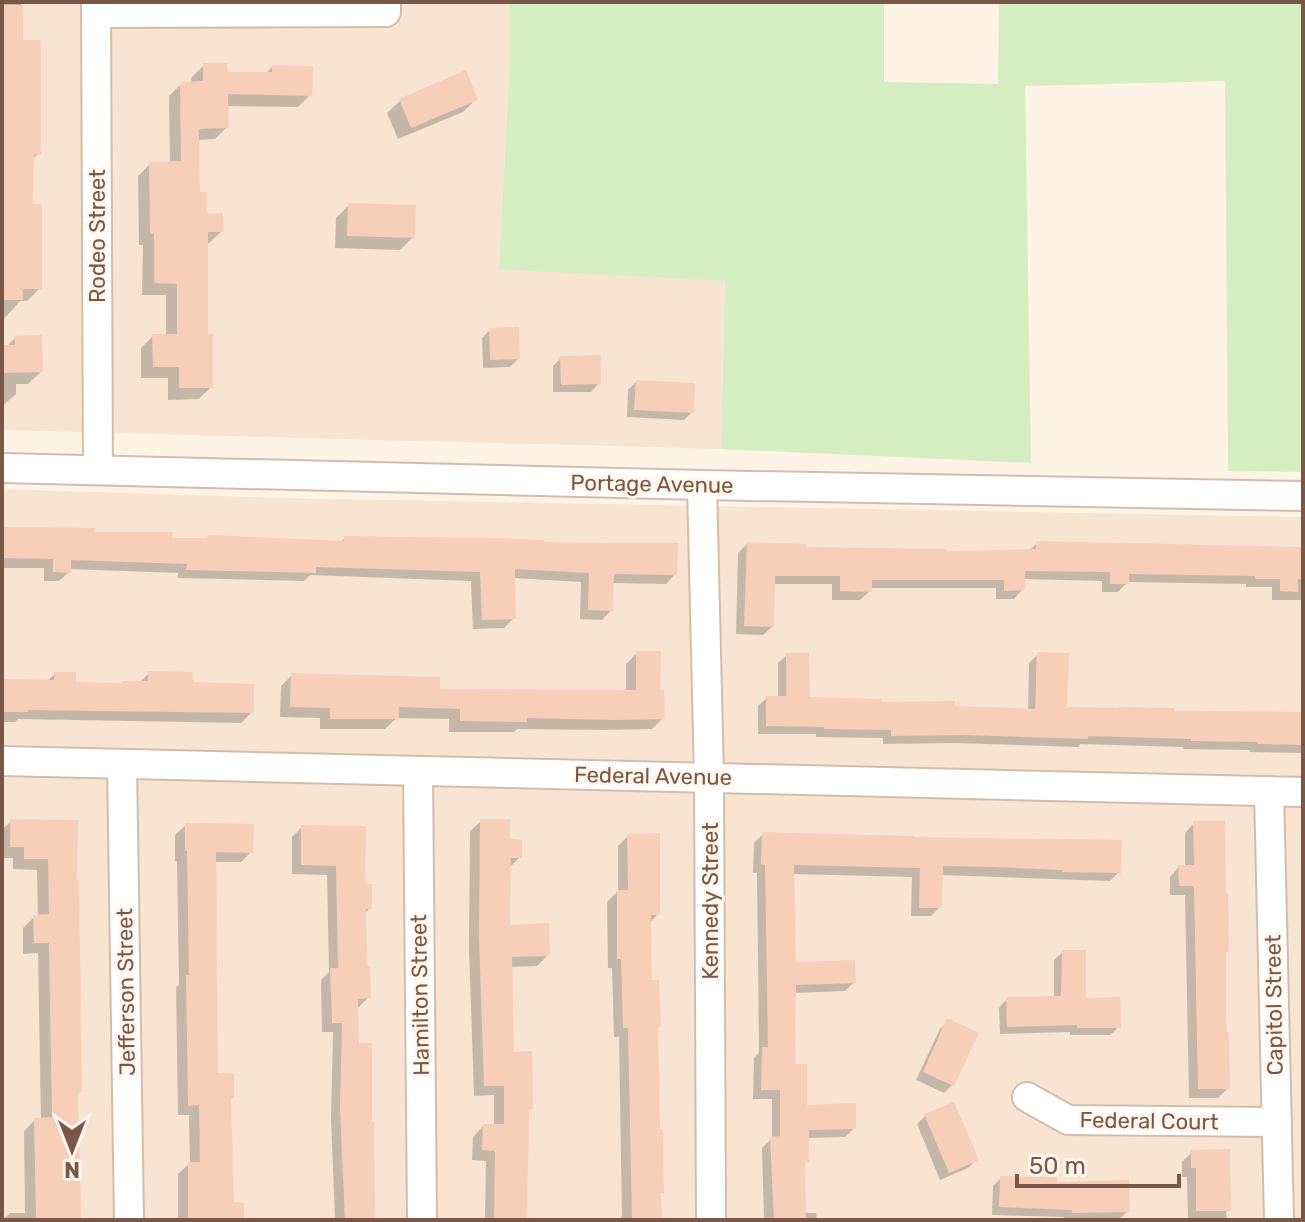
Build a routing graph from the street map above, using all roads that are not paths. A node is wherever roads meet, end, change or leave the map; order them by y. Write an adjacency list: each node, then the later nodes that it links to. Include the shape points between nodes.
1 (96, 7): 2 (street); 4 (street, Rodeo Street)
2 (386, 7)
3 (2, 468): 4 (street, Portage Avenue)
4 (98, 470): 5 (street, Portage Avenue)
5 (702, 485): 6 (street, Portage Avenue); 10 (street, Kennedy Street)
6 (1303, 496)
7 (2, 761): 8 (street, Federal Avenue)
8 (122, 764): 9 (street, Federal Avenue); 15 (street, Jefferson Street)
9 (418, 771): 10 (street, Federal Avenue); 16 (street, Hamilton Street)
10 (709, 777): 11 (street, Federal Avenue); 17 (street, Kennedy Street)
11 (1269, 791): 12 (street, Federal Avenue); 14 (street, Capitol Street)
12 (1303, 792)
13 (1027, 1097): 14 (street, Federal Court, via 1068,1120)
14 (1277, 1122): 18 (street, Capitol Street)
15 (129, 1220)
16 (422, 1220)
17 (711, 1220)
18 (1279, 1220)

